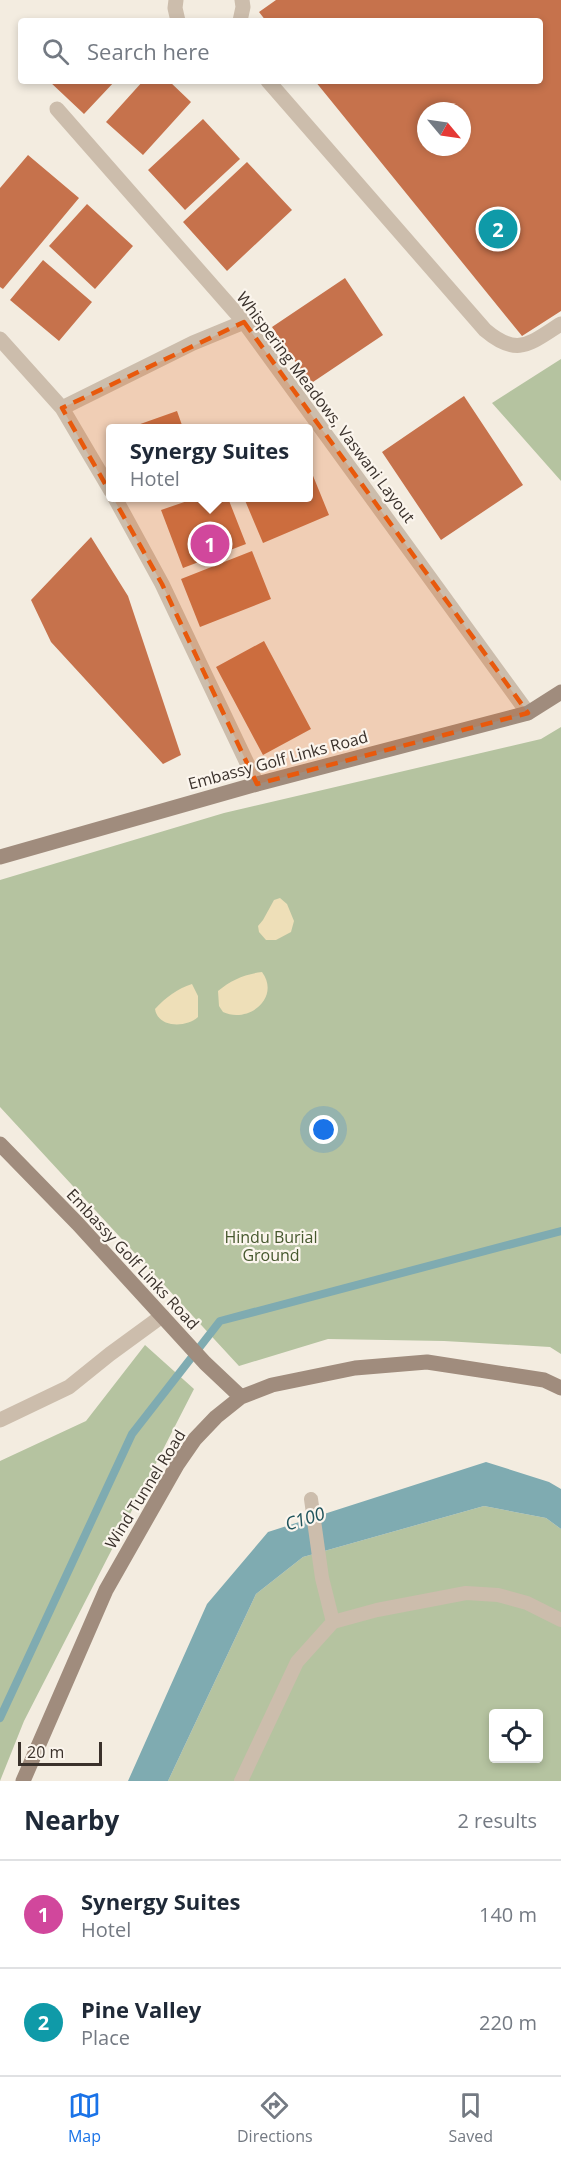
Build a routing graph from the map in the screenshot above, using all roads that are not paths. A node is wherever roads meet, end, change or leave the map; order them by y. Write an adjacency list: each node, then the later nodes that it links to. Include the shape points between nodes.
1 (176, 0): 3 (street)
2 (242, 0): 4 (street)
3 (177, 18)
4 (241, 18)
5 (271, 84): 8 (street, via 490,335 514,347 529,344)
6 (57, 109): 7 (street, Whispering Meadows, Vaswani Layout)
7 (244, 322): 10 (street); 14 (street, Whispering Meadows, Vaswani Layout)
8 (561, 324)
9 (0, 339): 10 (street)
10 (62, 408): 11 (street)
11 (106, 483)
12 (117, 502): 15 (street, via 162,584)
13 (561, 692): 14 (street, Embassy Golf Links Road)
14 (528, 713): 15 (street, Embassy Golf Links Road)
15 (257, 784): 16 (street, Embassy Golf Links Road)
16 (0, 856)
17 (0, 1144): 18 (street, Embassy Golf Links Road)
18 (162, 1316): 20 (street, Embassy Golf Links Road); 21 (street, via 69,1387)
19 (561, 1388): 20 (street, Wind Tunnel Road, via 544,1380 427,1362 355,1368 272,1385)
20 (241, 1397): 25 (street, Wind Tunnel Road, via 195,1439 106,1590)
21 (0, 1420)
22 (311, 1500): 24 (lane, via 321,1578)
23 (561, 1620): 24 (lane, via 527,1603 466,1593)
24 (333, 1622): 26 (lane, via 297,1662)
25 (23, 1781)
26 (241, 1781)

